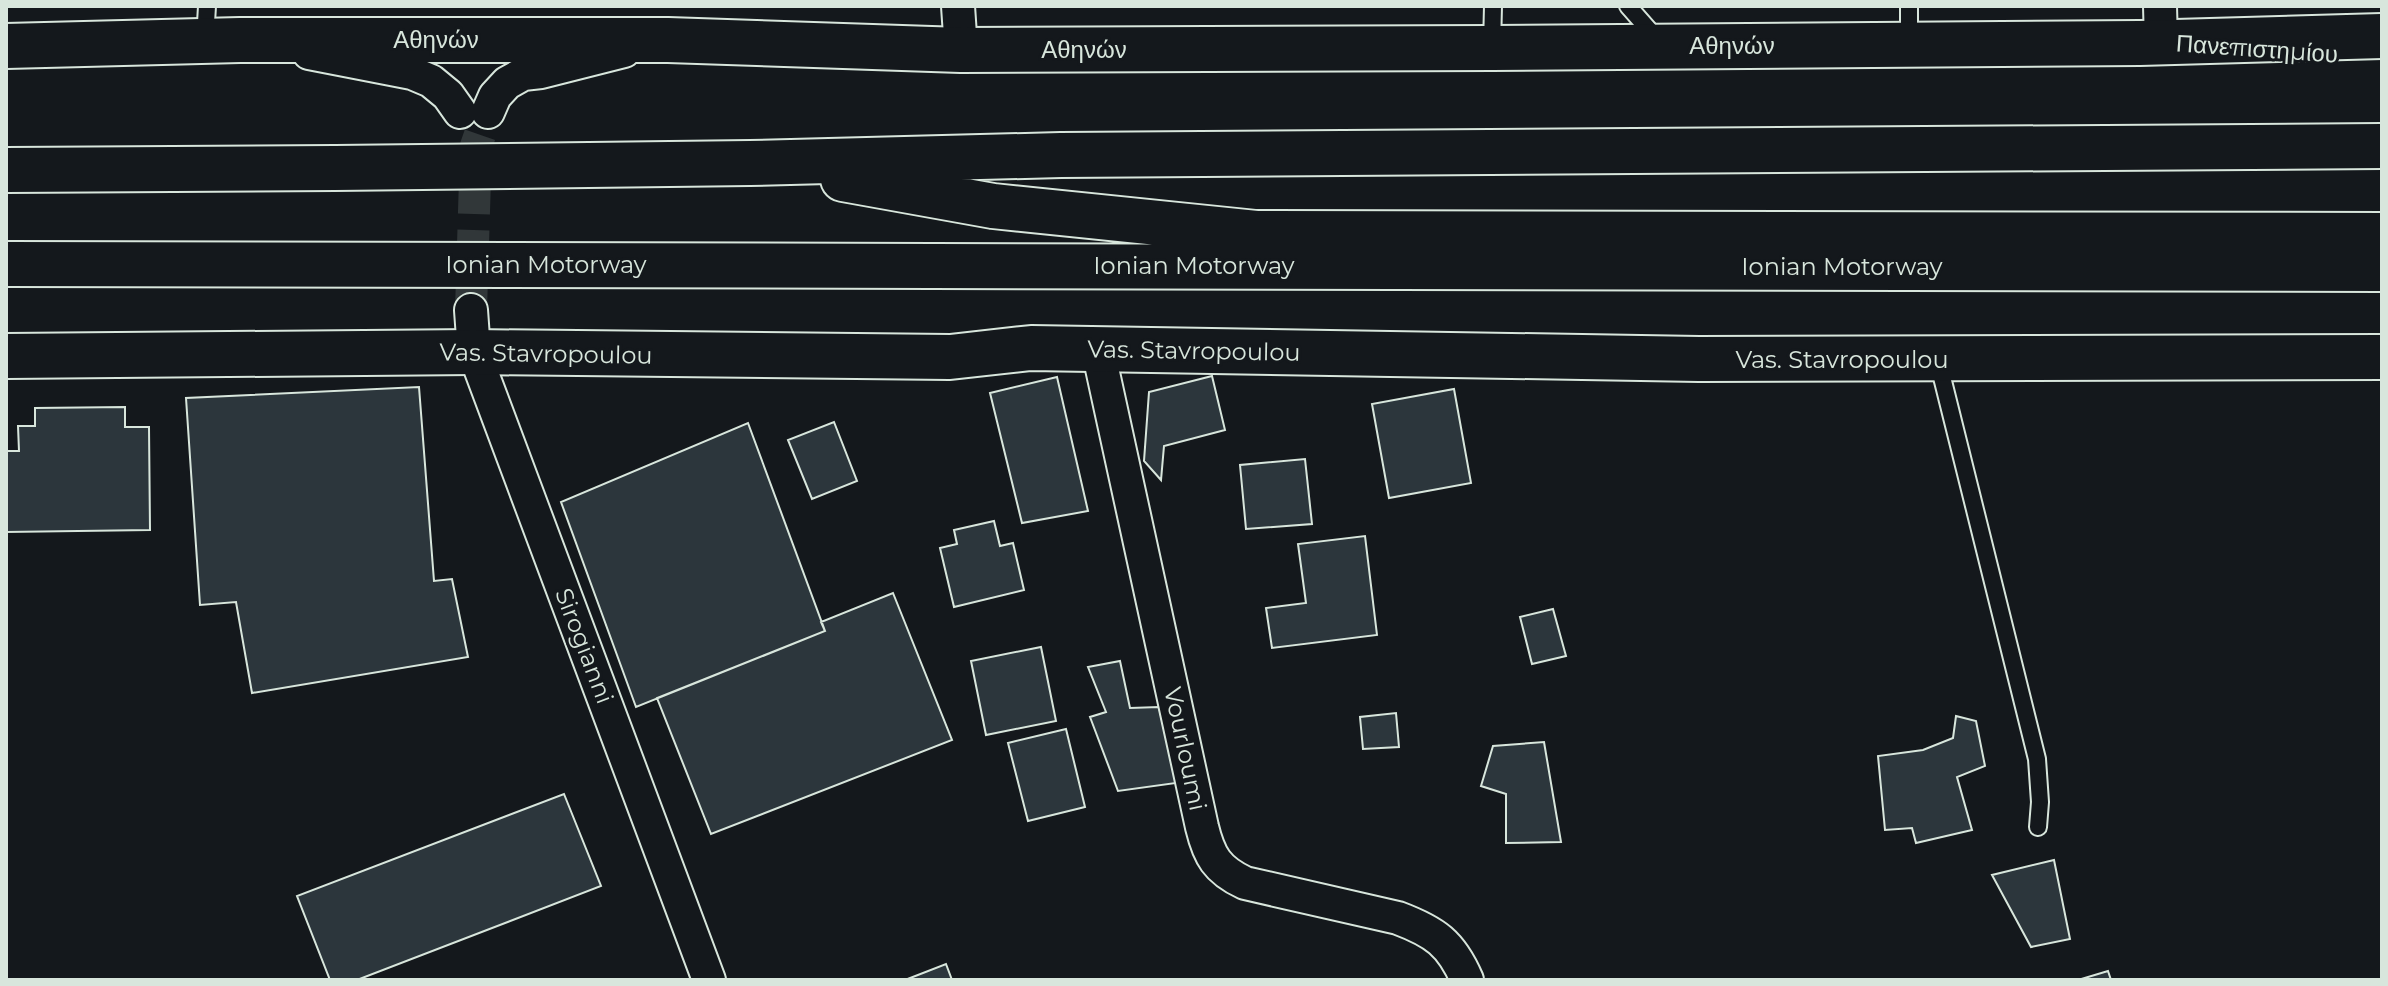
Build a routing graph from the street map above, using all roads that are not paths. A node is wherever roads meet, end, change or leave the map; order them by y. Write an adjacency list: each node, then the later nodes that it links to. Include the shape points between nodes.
1 (958, 6): 11 (street)
2 (1628, 6): 10 (lane)
3 (1909, 25): 4 (main road, Αθηνών); 10 (main road, Αθηνών)
4 (2160, 25): 7 (main road, Πανεπιστημίου); 12 (main road, Πανεπιστημίου, via 2296,50)
5 (1492, 27): 10 (main road, Αθηνών); 11 (main road, Αθηνών)
6 (218, 29): 8 (main road, Αθηνών); 8 (street, via 412,73 474,112 523,74); 9 (main road, Αθηνών)
7 (2382, 36)
8 (668, 40): 11 (main road, Αθηνών)
9 (6, 46)
10 (1664, 46)
11 (961, 50)
12 (2382, 58)
13 (2382, 146): 14 (main road, Ionian Motorway, via 1061,155)
14 (750, 163): 15 (main road, Ionian Motorway); 16 (main road, Ionian Motorway, via 993,206 1256,233)
15 (6, 170)
16 (2382, 235)
17 (6, 264): 18 (main road, Ionian Motorway)
18 (2382, 269)
19 (472, 331): 20 (main road, Vas. Stavropoulou, via 950,357 1031,348); 21 (main road, Vas. Stavropoulou); 25 (street, Sirogianni)
20 (1098, 350): 23 (main road, Vas. Stavropoulou); 26 (street, Vourloumi, via 1214,861 1245,883 1415,925 1444,942)
21 (6, 356)
22 (2382, 357): 23 (main road, Vas. Stavropoulou)
23 (1938, 360): 24 (lane, via 2037,759)
24 (2038, 827)
25 (709, 980)
26 (1467, 980)

